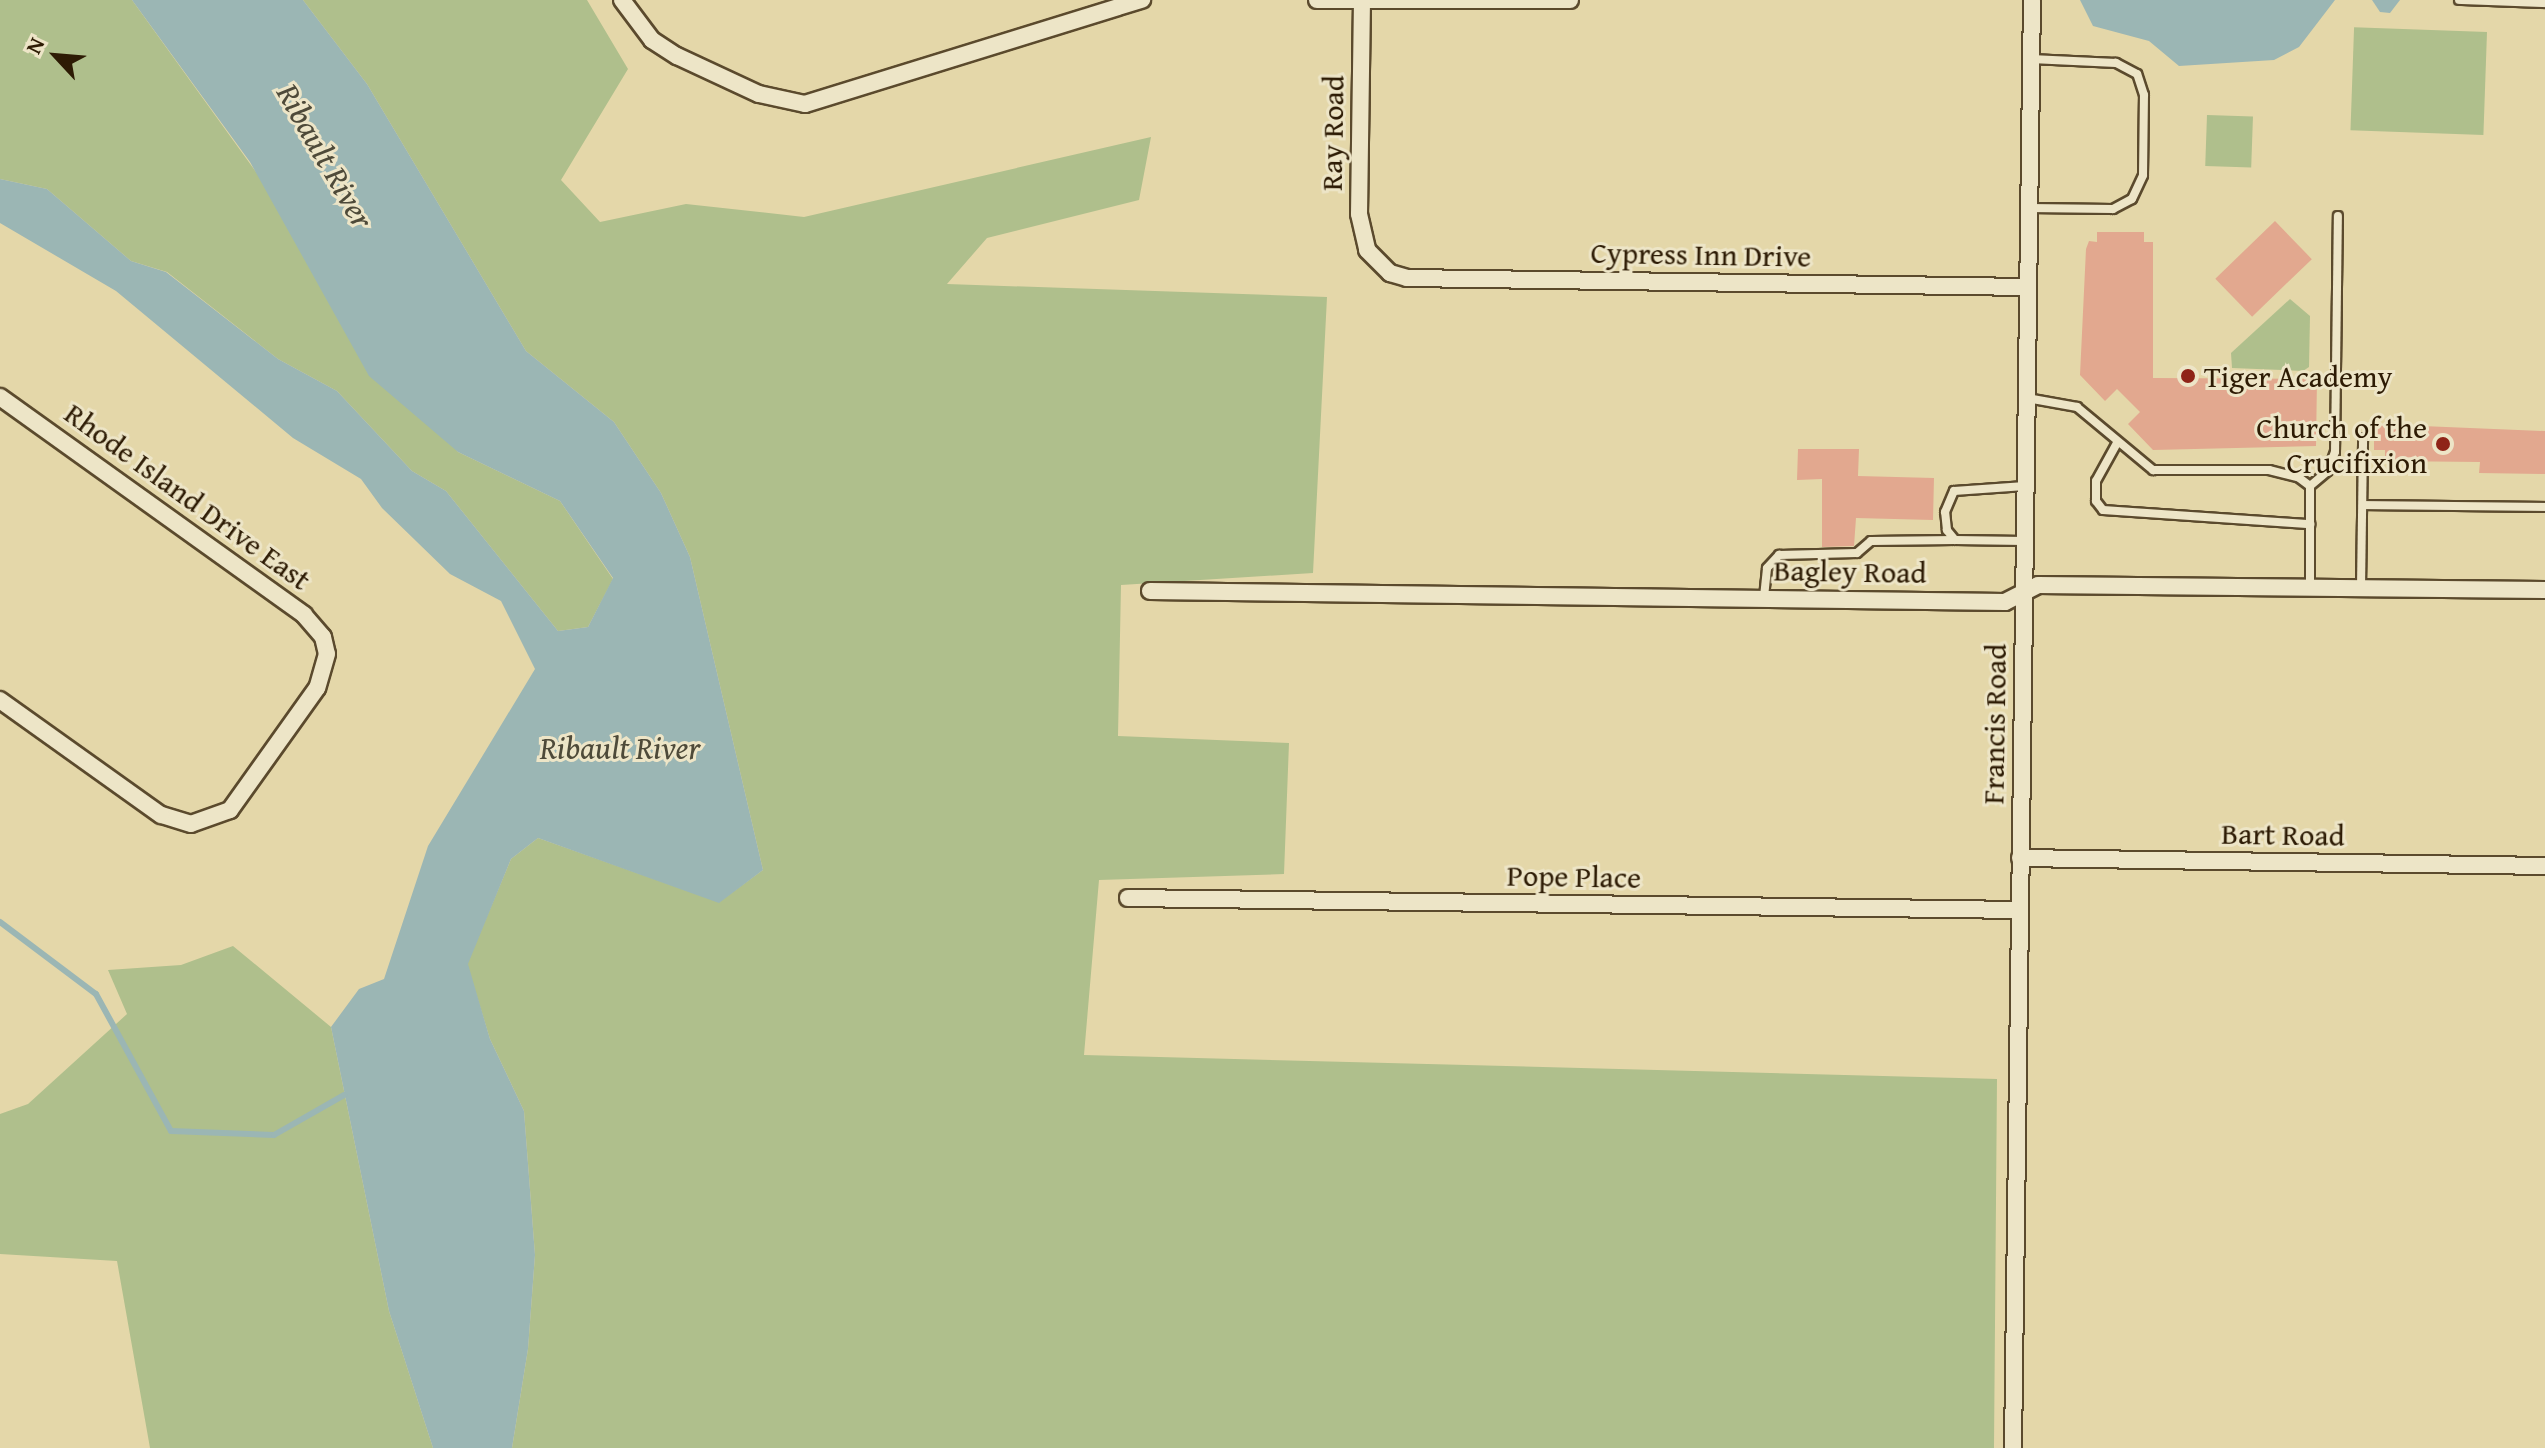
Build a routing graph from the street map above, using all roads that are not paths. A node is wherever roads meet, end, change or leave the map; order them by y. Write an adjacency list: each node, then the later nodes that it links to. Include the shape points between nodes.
1 (622, 0): 7 (street, via 652,40 677,56 759,94 805,104)
2 (1317, 0): 3 (street)
3 (1362, 0): 4 (street); 12 (street, Ray Road, via 1359,214 1367,250)
4 (1570, 0)
5 (2032, 0): 9 (street, Francis Road)
6 (2459, 0): 8 (lane)
7 (1134, 1)
8 (2545, 3)
9 (2031, 59): 10 (street, Francis Road); 10 (lane, via 2116,63 2137,74 2144,95 2143,175 2132,199 2113,209)
10 (2029, 208): 13 (street, Francis Road)
11 (2338, 216): 19 (lane, via 2335,452 2328,471)
12 (1376, 264): 13 (street, Cypress Inn Drive, via 1407,278)
13 (2028, 287): 15 (street, Francis Road)
14 (0, 397): 31 (street, Rhode Island Drive East, via 304,615 323,637 327,654 317,688 230,810 191,824 161,815)
15 (2027, 398): 17 (lane, via 2077,407); 18 (street, Francis Road)
16 (2363, 438): 20 (lane)
17 (2117, 443): 19 (lane, via 2153,470 2269,470 2298,477); 22 (lane, via 2096,481 2096,501 2103,510)
18 (2025, 486): 23 (lane, via 1954,491 1945,521); 24 (street, Francis Road)
19 (2310, 486): 22 (lane)
20 (2363, 505): 21 (lane); 26 (lane)
21 (2545, 507)
22 (2311, 524): 25 (lane)
23 (1955, 540): 24 (lane); 30 (lane, via 1871,541 1857,553 1779,555 1767,568)
24 (2024, 541): 29 (street, Francis Road)
25 (2310, 588): 26 (street, Bagley Road); 29 (street, Bagley Road, via 2038,585)
26 (2361, 588): 27 (street, Bagley Road)
27 (2545, 590)
28 (1150, 591): 30 (street, Bagley Road)
29 (2023, 593): 30 (street, Bagley Road, via 2005,602); 32 (street, Francis Road)
30 (1764, 597)
31 (0, 700)
32 (2020, 858): 33 (street, Bart Road); 35 (street, Francis Road)
33 (2545, 866)
34 (1128, 898): 35 (street, Pope Place)
35 (2019, 910): 36 (street, Francis Road)
36 (2013, 1448)

